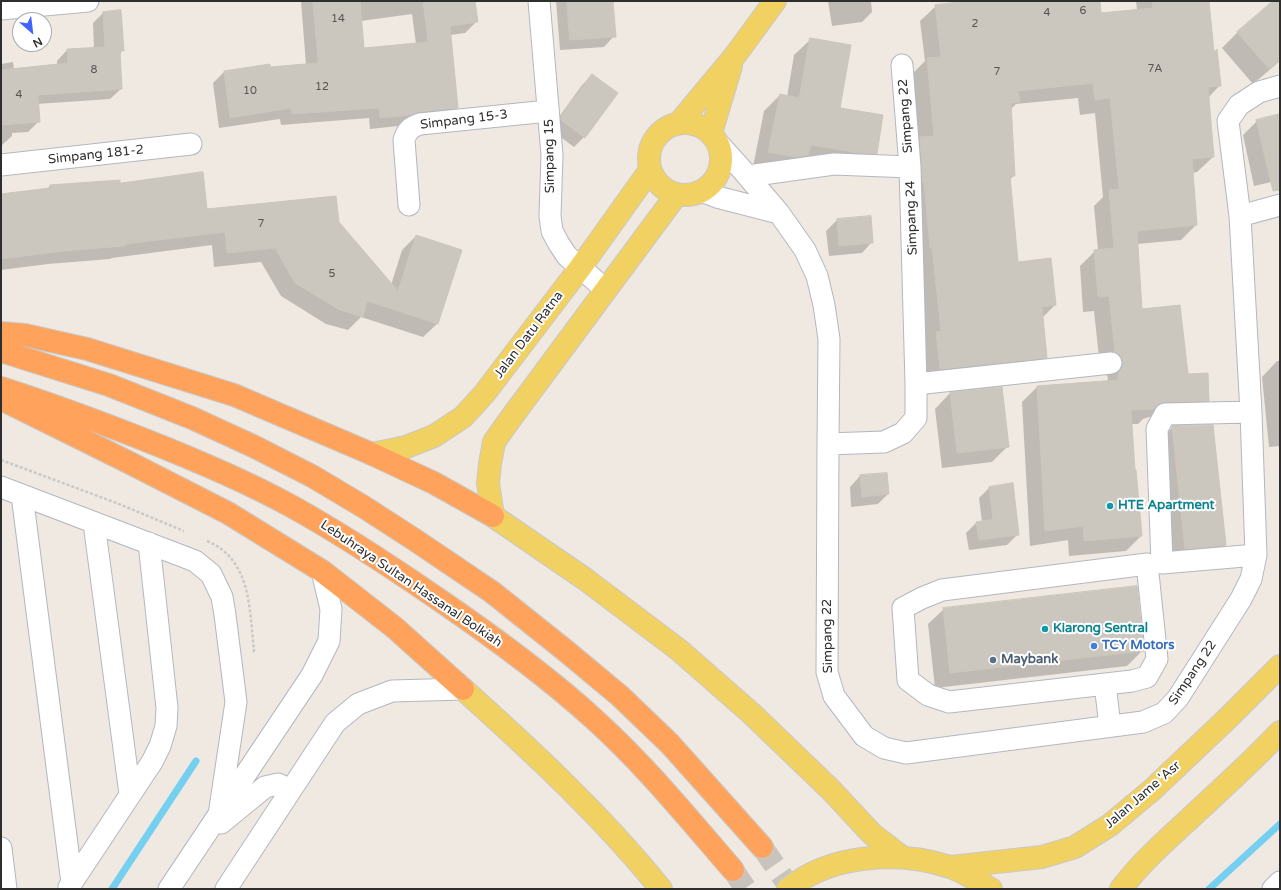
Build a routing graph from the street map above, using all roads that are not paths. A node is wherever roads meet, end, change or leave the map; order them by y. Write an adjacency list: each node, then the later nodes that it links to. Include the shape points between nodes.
1 (88, 1): 4 (street)
2 (539, 1): 8 (street, Simpang 15)
3 (775, 1): 5 (main road)
4 (1, 9)
5 (734, 57): 9 (main road); 10 (main road)
6 (902, 65): 13 (street, Simpang 22)
7 (1280, 86): 21 (street, Simpang 22, via 1259,92 1239,105 1228,121)
8 (548, 111): 18 (street, Simpang 15-3, via 420,124 412,127 406,132 404,140); 22 (street, Simpang 15, via 552,155 552,231 567,256)
9 (679, 124): 10 (main road, via 701,126); 14 (main road, via 668,127 658,135 651,146)
10 (714, 137): 15 (street, Simpang 22); 16 (main road, via 721,153 721,164 718,175)
11 (191, 144): 12 (street, Simpang 181-2)
12 (1, 165)
13 (910, 167): 15 (street, Simpang 24, via 834,164); 27 (street, Simpang 24)
14 (650, 170): 17 (main road, via 665,190); 22 (main road, Jalan Datu Ratna)
15 (748, 176): 20 (street, Simpang 22)
16 (701, 191): 17 (main road, via 689,195); 20 (street)
17 (677, 194): 23 (main road)
18 (409, 205)
19 (1280, 205): 21 (street)
20 (779, 213): 31 (street, Simpang 22, via 806,250 824,305 829,339)
21 (1240, 216): 30 (street, Simpang 22)
22 (580, 268): 23 (street, Simpang 15); 32 (main road, Jalan Datu Ratna, via 484,394 463,416 434,436 406,447)
23 (606, 290): 35 (main road, via 494,442 488,483)
24 (1, 333): 32 (highway, via 25,335 87,350 234,395)
25 (1, 351): 49 (highway, via 108,385 199,421 312,476 415,540 492,592 620,696 670,744)
26 (1111, 363): 27 (street)
27 (916, 384): 31 (street, Simpang 24, via 916,418 903,433 884,442)
28 (1, 388): 53 (highway, Lebuhraya Sultan Hassanal Bolkiah, via 102,423 232,476 350,540 470,621 594,718 644,768)
29 (1, 399): 39 (highway, via 228,513)
30 (1251, 412): 38 (street, Simpang 22); 38 (street, via 1165,414 1157,429 1162,563)
31 (828, 444): 43 (street, Simpang 22, via 827,672 834,696 864,736 884,748 906,753)
32 (372, 454): 35 (highway, via 434,483)
33 (1, 487): 34 (street)
34 (22, 495): 36 (street); 55 (street)
35 (493, 516): 51 (main road, via 586,579 679,650 752,714 831,790 872,834)
36 (94, 523): 37 (street); 46 (street)
37 (149, 544): 46 (street, via 166,726 152,762); 47 (street, via 195,561 204,567 211,574 222,597 236,702)
38 (1256, 555): 43 (street, Simpang 22, via 1251,579 1241,599 1178,698 1164,713 1143,722)
39 (322, 572): 42 (highway, via 395,628); 47 (street, via 330,608 329,641 312,675)
40 (1280, 666): 52 (main road, Jalan Jame 'Asr, via 1152,790 1110,826 1075,847 1042,857)
41 (1105, 684): 41 (street, via 1147,677 1157,659 1147,564 942,590 903,608 908,680 928,695 949,702); 43 (street)
42 (463, 689): 45 (street, via 392,691 358,704 335,723); 59 (main road, via 593,812)
43 (1110, 726)
44 (1280, 732): 62 (main road, via 1155,850)
45 (292, 790): 48 (street, via 278,784 265,787); 58 (street)
46 (130, 794): 55 (street)
47 (218, 815): 48 (street)
48 (203, 839): 57 (street)
49 (762, 847)
50 (1, 848): 56 (street)
51 (902, 857): 52 (main road); 60 (main road, via 861,858 822,869)
52 (951, 867): 61 (main road)
53 (733, 870)
54 (1280, 882): 63 (street)
55 (69, 886)
56 (6, 889)
57 (169, 889)
58 (226, 889)
59 (661, 889)
60 (788, 889)
61 (991, 889)
62 (1121, 889)
63 (1273, 889)

